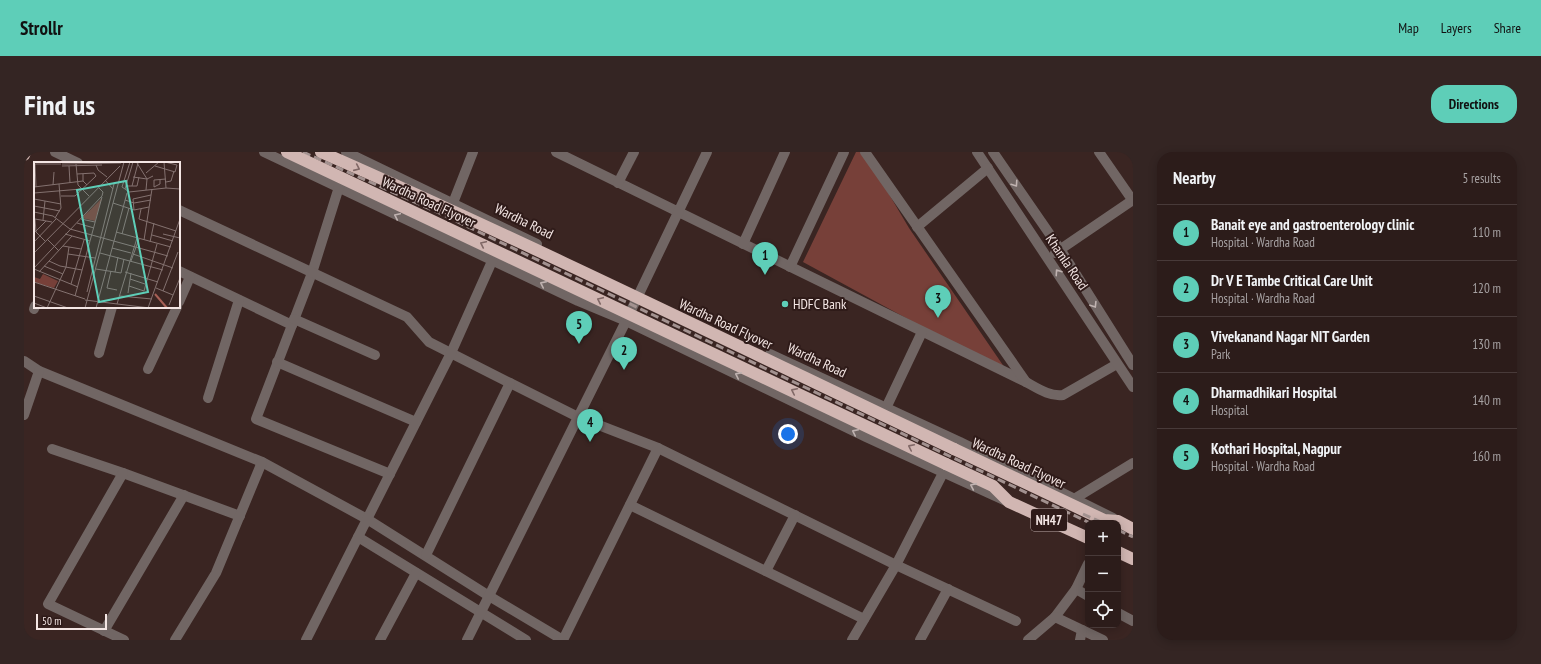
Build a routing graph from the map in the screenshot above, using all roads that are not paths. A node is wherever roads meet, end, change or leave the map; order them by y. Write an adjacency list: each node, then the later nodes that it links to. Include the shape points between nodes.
1 (55, 152): 16 (street)
2 (264, 152): 19 (street, NH47)
3 (288, 152): 67 (highway, Wardha Road Flyover, one-way to 3, bridge, via 993,486)
4 (322, 152): 71 (highway, Wardha Road Flyover, one-way to 71, bridge, via 564,263)
5 (346, 152): 21 (street, Wardha Road / NH47)
6 (473, 152): 21 (street)
7 (556, 152): 18 (street)
8 (634, 152): 18 (street)
9 (707, 152): 23 (street)
10 (785, 152): 25 (street)
11 (844, 152): 29 (street)
12 (865, 152): 24 (street)
13 (977, 152): 17 (street, Khamla Road)
14 (993, 152): 26 (street, Khamla Road, one-way to 26)
15 (1098, 152): 20 (street)
16 (76, 162)
17 (988, 168): 24 (street); 27 (street, Khamla Road)
18 (618, 183): 23 (street)
19 (339, 188): 28 (street, NH47, one-way to 19); 31 (street)
20 (1133, 200): 26 (street)
21 (453, 203): 33 (street, Wardha Road / NH47)
22 (180, 210): 31 (street)
23 (678, 213): 25 (street); 33 (street)
24 (917, 227): 50 (street)
25 (743, 244): 29 (street)
26 (1060, 249): 27 (street); 47 (street, Khamla Road, one-way to 47)
27 (1048, 258): 46 (street, Khamla Road, one-way to 27)
28 (492, 259): 38 (street, NH47, one-way to 28); 42 (street)
29 (790, 267): 40 (street)
30 (180, 272): 32 (street)
31 (312, 273): 39 (street); 42 (street, via 407,317 429,342)
32 (190, 277): 34 (street); 35 (street)
33 (639, 292): 38 (street); 54 (street, Wardha Road / NH47)
34 (180, 300)
35 (239, 300): 39 (street); 53 (street)
36 (110, 308): 41 (street)
37 (177, 308): 48 (street)
38 (626, 321): 56 (street); 63 (street, NH47, one-way to 38)
39 (293, 322): 43 (street); 45 (street)
40 (922, 332): 50 (street); 54 (street)
41 (99, 353)
42 (451, 353): 51 (street); 57 (street)
43 (374, 355)
44 (24, 361): 49 (street)
45 (277, 362): 57 (street); 64 (street, via 256,419)
46 (1117, 364): 50 (street, via 1063,395 1050,394); 52 (street, Khamla Road)
47 (1133, 365)
48 (148, 369)
49 (39, 371): 55 (street); 60 (street)
50 (1026, 382)
51 (510, 383): 56 (street); 79 (street)
52 (1133, 388)
53 (208, 398)
54 (886, 408): 66 (street, Wardha Road / NH47)
55 (24, 415)
56 (578, 417): 58 (street); 88 (street)
57 (416, 422): 64 (street)
58 (658, 448): 68 (street); 70 (street)
59 (52, 449): 62 (street)
60 (262, 462): 69 (street); 73 (street)
61 (1133, 463): 66 (street)
62 (123, 473): 65 (street); 95 (street, via 48,604)
63 (943, 473): 67 (street, NH47, one-way to 63); 81 (street)
64 (390, 474): 73 (street)
65 (184, 495): 69 (street); 95 (street)
66 (1074, 499): 72 (street, Wardha Road / NH47)
67 (1009, 502): 77 (highway, NH47)
68 (630, 505): 83 (street); 103 (street)
69 (240, 516): 98 (street, via 216,573)
70 (795, 516): 81 (street); 83 (street)
71 (1104, 520)
72 (1116, 520)
73 (366, 521): 76 (street); 79 (street)
74 (1121, 523): 75 (highway, Wardha Road / NH47)
75 (1133, 529)
76 (359, 536): 84 (street); 99 (street)
77 (1085, 537)
78 (1121, 553): 80 (highway)
79 (426, 555): 88 (street)
80 (1133, 559)
81 (896, 565): 85 (street); 92 (street)
82 (1085, 570): 86 (street)
83 (766, 571): 92 (street)
84 (416, 573): 89 (street); 100 (street)
85 (948, 589): 93 (street); 105 (street)
86 (1076, 589): 87 (street); 91 (street)
87 (1085, 594)
88 (488, 597): 89 (street); 103 (street)
89 (482, 611): 101 (street); 102 (street)
90 (1121, 615): 94 (street)
91 (1055, 617): 96 (street); 106 (street)
92 (864, 619): 104 (street)
93 (1016, 621)
94 (1133, 621)
95 (104, 631): 97 (street)
96 (1081, 635): 107 (street)
97 (124, 640)
98 (175, 640)
99 (306, 640)
100 (380, 640)
101 (467, 640)
102 (526, 640)
103 (563, 640)
104 (852, 640)
105 (920, 640)
106 (1028, 640)
107 (1103, 640)

